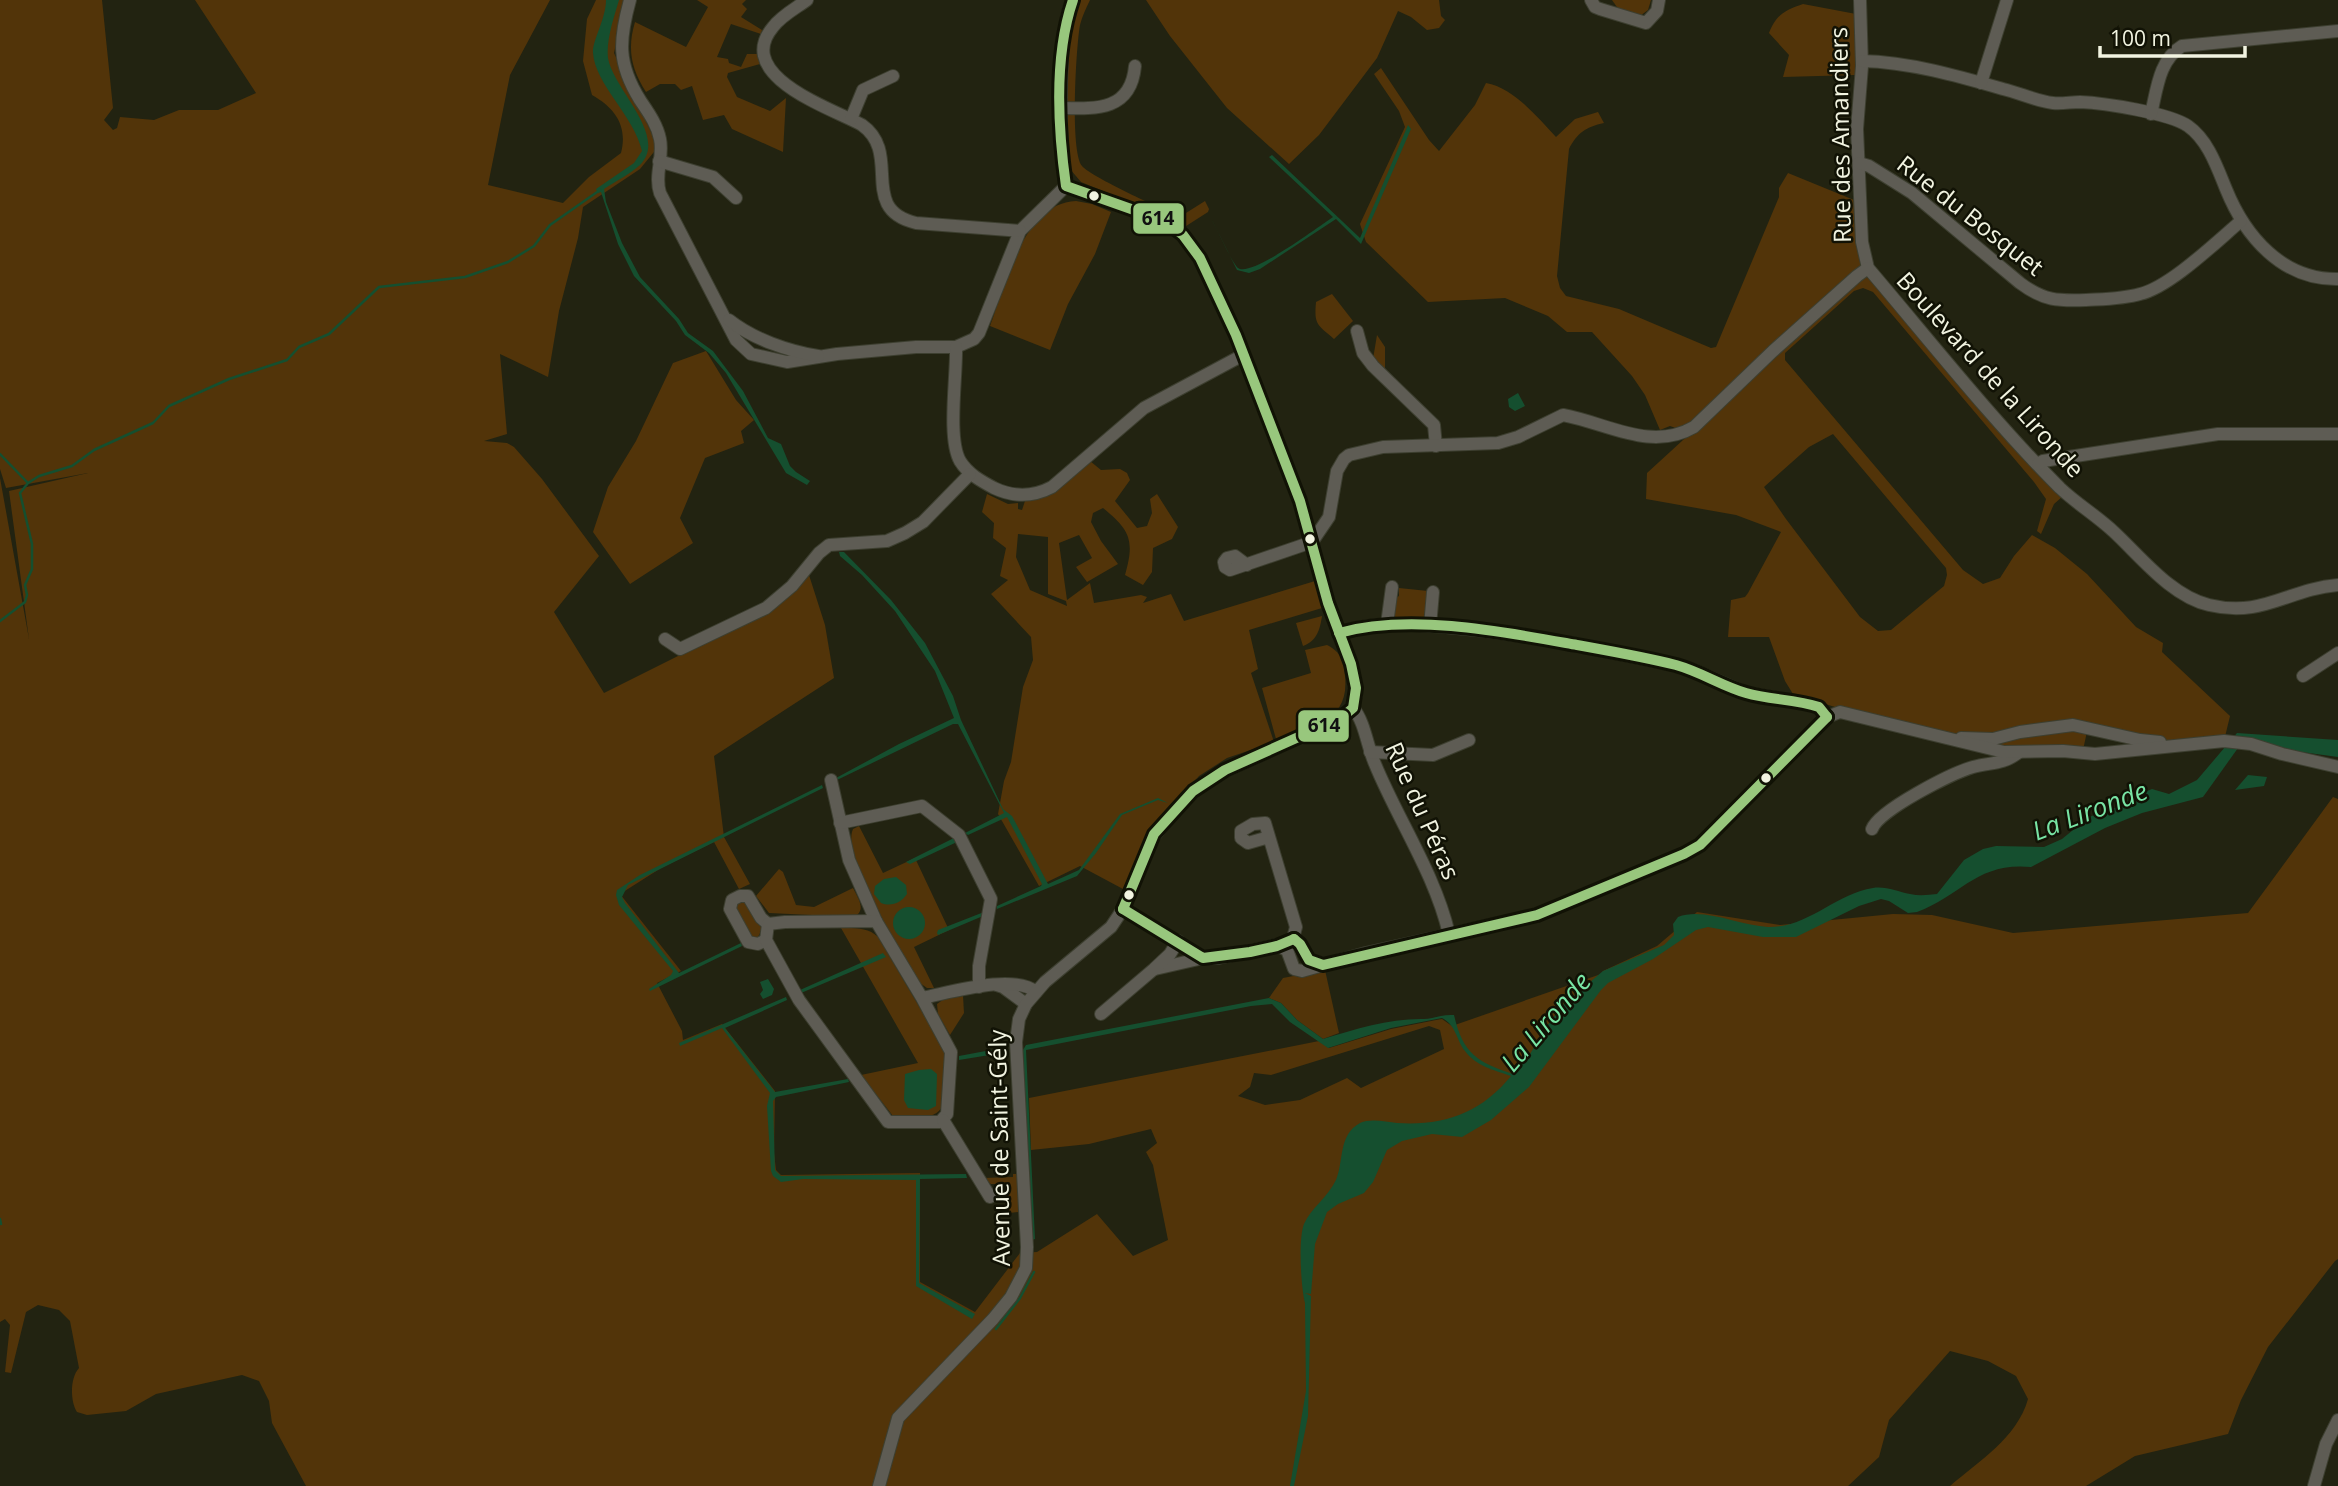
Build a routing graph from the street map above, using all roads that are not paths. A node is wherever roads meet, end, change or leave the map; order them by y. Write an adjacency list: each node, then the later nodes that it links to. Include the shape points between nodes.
1 (630, 0): 16 (street, via 621,41 622,61 658,131)
2 (807, 0): 15 (street, via 771,28 765,41 768,63 782,84)
3 (1073, 0): 13 (street, via 1064,40)
4 (1591, 0): 5 (street, via 1595,7 1646,23 1657,11)
5 (1659, 0)
6 (1860, 0): 9 (street, Rue des Amandiers)
7 (2007, 0): 12 (street)
8 (2338, 31): 14 (street, via 2182,46 2165,61)
9 (1862, 61): 12 (street); 17 (street, Rue des Amandiers)
10 (1135, 66): 13 (street, via 1126,92 1112,105)
11 (893, 76): 15 (street, via 863,90)
12 (1981, 83): 14 (street, via 2043,102 2100,104)
13 (1061, 108): 18 (street)
14 (2151, 114): 20 (street, via 2194,131 2213,159)
15 (851, 119): 21 (street, via 876,140 887,207 903,220)
16 (659, 161): 19 (street, via 713,177); 24 (street, via 663,201)
17 (1859, 163): 20 (street, Rue du Bosquet, via 1912,192 2020,283 2049,300 2148,292); 22 (street, Rue des Amandiers)
18 (1066, 186): 21 (street); 27 (street, via 1175,228 1200,258)
19 (736, 198)
20 (2241, 221): 23 (street, via 2262,247 2286,265)
21 (1020, 231): 26 (street, via 979,333)
22 (1868, 268): 30 (street, via 1684,433 1640,436 1563,415 1498,443); 31 (street, Boulevard de la Lironde)
23 (2338, 279)
24 (723, 316): 28 (street, via 765,340); 28 (street, via 739,344 751,354 787,362)
25 (1357, 331): 30 (street, via 1363,353 1373,366 1434,425)
26 (956, 347): 28 (street); 32 (street, via 954,442)
27 (1243, 355): 32 (street, via 1144,408 1062,480 1040,493 1006,492); 33 (street)
28 (823, 356)
29 (2338, 434): 31 (street, via 2218,434)
30 (1436, 446): 33 (street, via 1383,447 1344,458 1335,478 1329,516)
31 (2038, 464): 35 (street, Boulevard de la Lironde, via 2063,491 2192,600 2252,608)
32 (970, 474): 41 (street, via 923,522 896,538 829,545 766,608 680,649)
33 (1312, 542): 34 (street); 40 (street)
34 (1247, 565)
35 (2338, 585)
36 (1392, 587): 38 (street)
37 (1433, 592): 39 (street)
38 (1387, 624): 39 (street); 40 (street)
39 (1430, 626): 45 (street, via 1509,633 1675,665 1755,696 1819,707)
40 (1339, 633): 44 (street, via 1356,688)
41 (665, 639)
42 (2338, 653): 43 (street)
43 (2303, 676)
44 (1353, 708): 50 (street, Rue du Péras); 58 (street, Avenue de Saint-Gély, via 1334,723 1248,759 1199,786 1154,834)
45 (1827, 717): 47 (street, via 1840,712); 61 (street, via 1700,845 1550,911)
46 (2088, 727): 47 (street, via 2073,725 1993,739); 49 (street, via 2140,740); 52 (street, via 2095,742)
47 (1942, 737): 51 (street)
48 (1469, 740): 50 (street, via 1433,755)
49 (2192, 745): 52 (street); 53 (street, via 2250,744)
50 (1370, 752): 61 (street, Rue du Péras, via 1440,902)
51 (2019, 753): 52 (street); 56 (street, via 1935,784 1883,815)
52 (2084, 754)
53 (2338, 767)
54 (831, 780): 55 (street)
55 (840, 823): 59 (street, via 849,860); 70 (street, via 922,806 960,835 990,899)
56 (1872, 829)
57 (1269, 837): 62 (street, via 1296,927)
58 (1123, 909): 64 (street); 71 (street, Avenue de Saint-Gély, via 1106,933)
59 (876, 921): 60 (street); 72 (street)
60 (768, 924): 63 (street); 63 (street, via 748,896 731,902 730,909 748,942)
61 (1449, 934): 67 (street, via 1323,965)
62 (1294, 939): 65 (street); 67 (street, via 1300,944)
63 (766, 940): 75 (street, via 799,1000 887,1122)
64 (1178, 941): 66 (street); 68 (street)
65 (1278, 946): 66 (street); 67 (street, via 1287,950 1294,968)
66 (1203, 958): 68 (street)
67 (1305, 965)
68 (1154, 969): 74 (street)
69 (996, 985): 70 (street); 71 (street, via 1026,985); 73 (street)
70 (979, 987): 72 (street)
71 (1036, 992): 73 (street, Avenue de Saint-Gély)
72 (922, 998): 75 (street, via 951,1052 949,1104)
73 (1026, 1004): 78 (street, Avenue de Saint-Gély, via 1016,1042 1026,1268 1011,1297 898,1418)
74 (1101, 1014)
75 (943, 1120): 76 (street)
76 (990, 1197)
77 (2338, 1420): 79 (street)
78 (879, 1486)
79 (2314, 1486)

